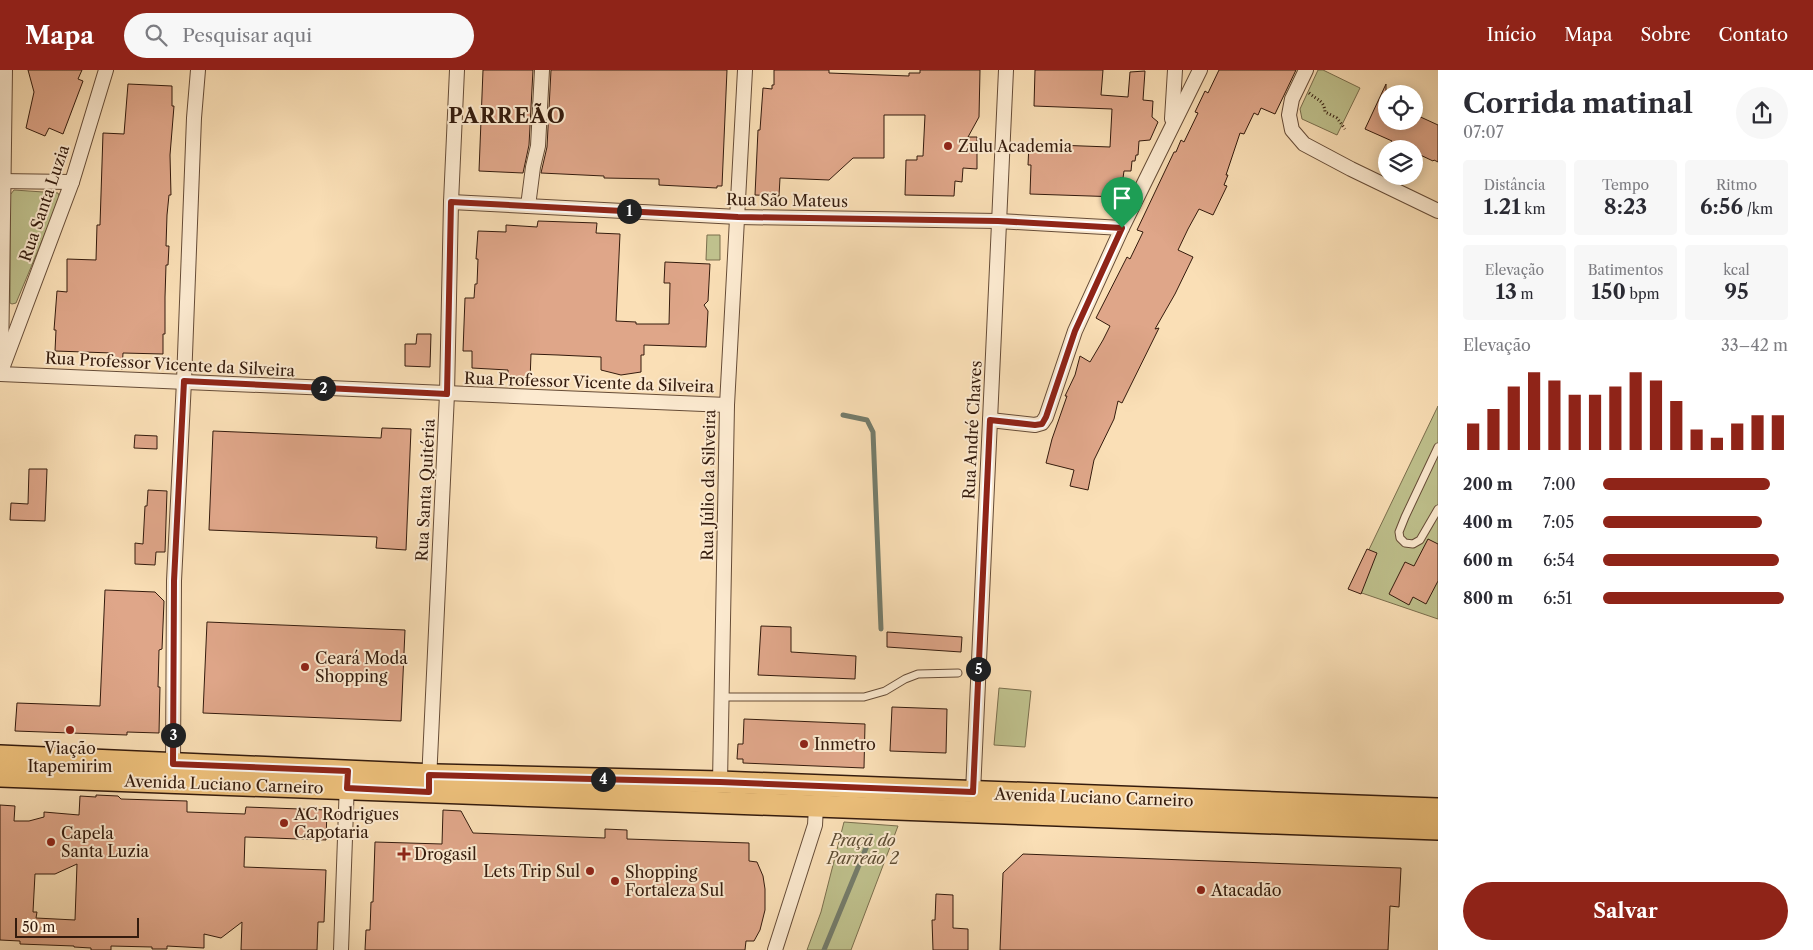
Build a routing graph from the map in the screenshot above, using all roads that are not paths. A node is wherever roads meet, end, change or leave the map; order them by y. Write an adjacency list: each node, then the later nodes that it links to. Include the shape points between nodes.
1 (106, 70): 13 (street, Rua Santa Luzia)
2 (198, 70): 21 (street)
3 (457, 70): 14 (street, Rua Santa Quitéria)
4 (542, 70): 15 (street, via 538,146)
5 (745, 70): 17 (street, Rua Júlio da Silveira)
6 (1006, 70): 18 (street, Rua André Chaves)
7 (1175, 70): 11 (street)
8 (1200, 70): 11 (street)
9 (1306, 70): 16 (street, via 1292,99 1289,114 1292,130 1304,144)
10 (3, 79): 12 (street)
11 (1172, 127): 19 (street)
12 (2, 181): 13 (street); 20 (street)
13 (72, 182): 20 (street, Rua Santa Luzia)
14 (451, 202): 15 (street, Rua São Mateus); 23 (street, Rua Santa Quitéria)
15 (528, 206): 17 (street, Rua São Mateus)
16 (1438, 211)
17 (738, 217): 18 (street, Rua São Mateus); 24 (street, Rua Júlio da Silveira)
18 (998, 221): 19 (street, Rua São Mateus); 25 (street, Rua André Chaves)
19 (1122, 228): 25 (street, via 1075,331 1042,424)
20 (0, 374): 21 (street, Rua Professor Vicente da Silveira); 22 (street)
21 (184, 381): 23 (street, Rua Professor Vicente da Silveira); 31 (street, via 174,581)
22 (0, 382)
23 (447, 394): 24 (street, Rua Professor Vicente da Silveira); 35 (street, Rua Santa Quitéria)
24 (727, 405): 29 (street, Rua Júlio da Silveira)
25 (990, 420): 36 (street, Rua André Chaves)
26 (1438, 447): 27 (lane, via 1405,517 1400,538 1413,544 1420,540)
27 (1438, 509)
28 (958, 672): 29 (lane, via 918,674 885,692 864,697)
29 (722, 698): 34 (street, Rua Júlio da Silveira)
30 (0, 756): 31 (main road, Avenida Luciano Carneiro)
31 (173, 764): 33 (main road, Avenida Luciano Carneiro)
32 (0, 776): 33 (main road, Avenida Luciano Carneiro)
33 (348, 780): 35 (main road, Avenida Luciano Carneiro); 41 (street)
34 (720, 782): 35 (main road, Avenida Luciano Carneiro); 37 (main road, Avenida Luciano Carneiro)
35 (429, 783): 38 (main road, Avenida Luciano Carneiro)
36 (973, 792): 37 (main road, Avenida Luciano Carneiro); 39 (main road, Avenida Luciano Carneiro)
37 (872, 798): 38 (main road, Avenida Luciano Carneiro); 40 (main road, Avenida Luciano Carneiro)
38 (816, 807): 42 (street, via 815,825)
39 (1438, 809)
40 (1438, 829)
41 (341, 950)
42 (774, 950)

